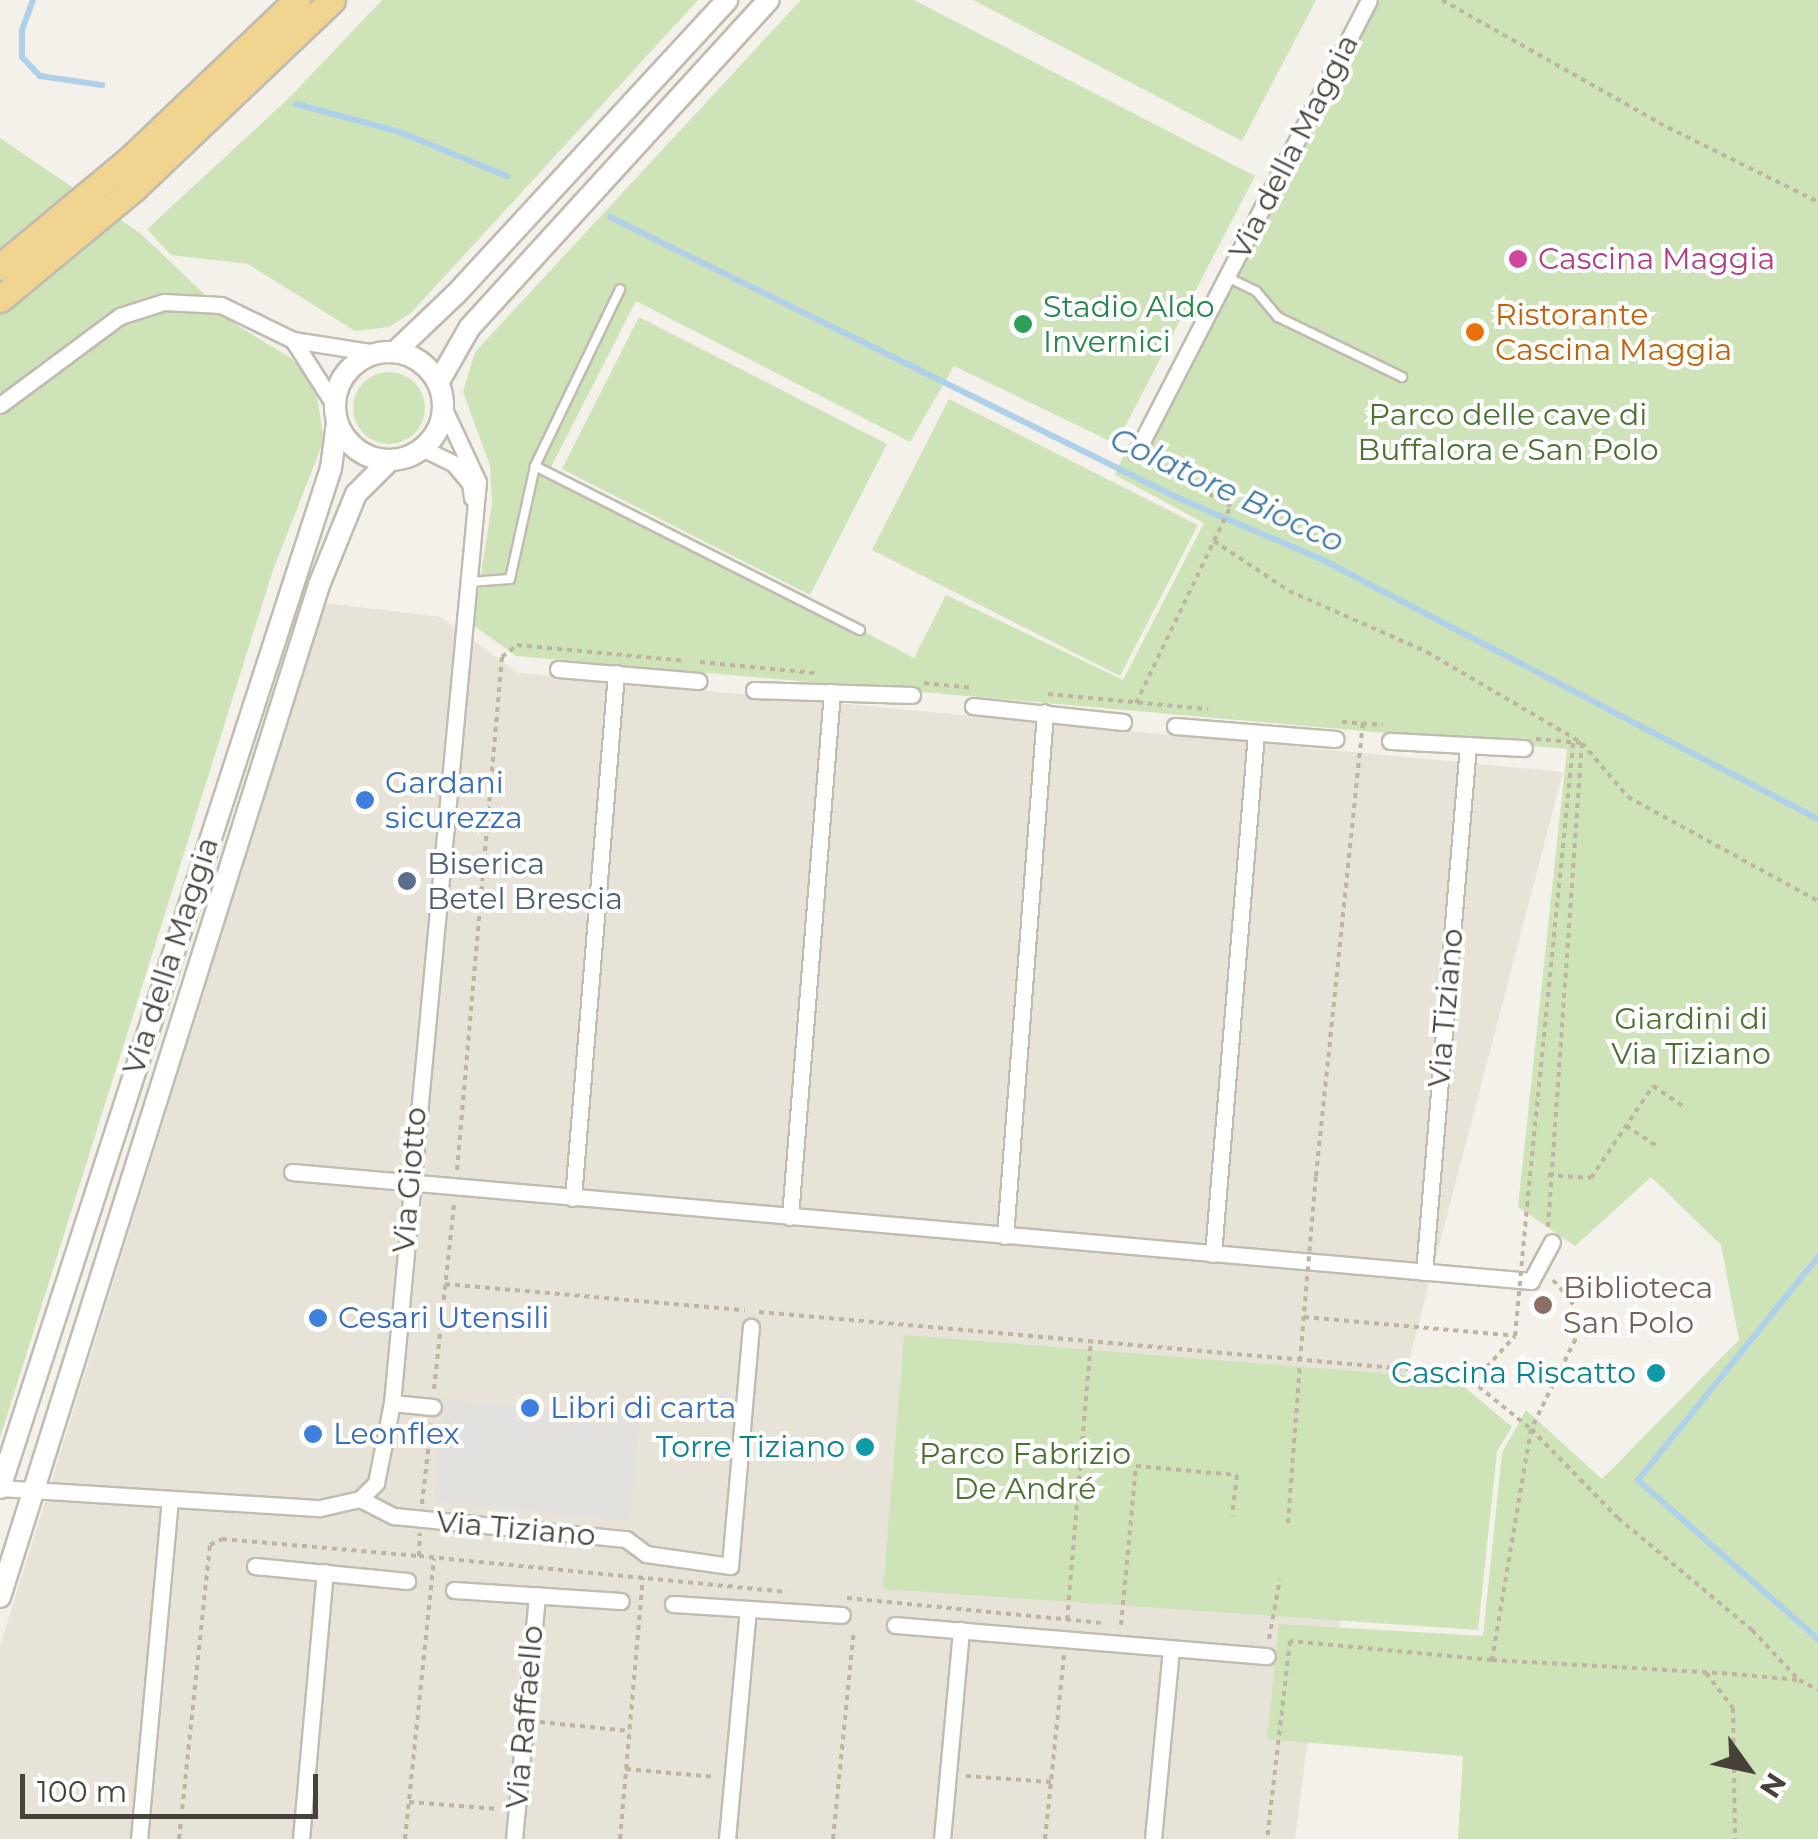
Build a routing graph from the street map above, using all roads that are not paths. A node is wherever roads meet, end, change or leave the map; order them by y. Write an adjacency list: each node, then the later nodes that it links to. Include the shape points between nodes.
1 (297, 0): 6 (highway, via 184,110)
2 (332, 0): 9 (highway, via 134,188)
3 (727, 0): 11 (street, via 456,294)
4 (769, 0): 13 (street, via 470,327)
5 (1369, 0): 7 (street, Via della Maggia)
6 (0, 267)
7 (1228, 277): 12 (lane, via 1256,291 1278,318); 18 (street, Via della Maggia)
8 (620, 289): 20 (lane)
9 (0, 299)
10 (293, 340): 11 (street); 14 (street, via 221,306 164,302 120,316); 16 (street)
11 (386, 352): 13 (street, via 427,368); 16 (street, via 346,372)
12 (1402, 376)
13 (438, 383): 15 (street)
14 (0, 405)
15 (443, 408): 17 (street); 21 (street, Via Giotto, via 474,464)
16 (336, 415): 19 (street, via 358,450); 50 (street, Via della Maggia, via 331,468)
17 (422, 448): 19 (street); 21 (street, Via Giotto, via 453,463 470,483)
18 (1136, 453)
19 (390, 460): 51 (street, Via della Maggia, via 356,494 319,585)
20 (536, 466): 22 (lane, via 510,579); 23 (lane)
21 (471, 527): 22 (street, Via Giotto)
22 (464, 583): 40 (street, Via Giotto)
23 (860, 630)
24 (558, 668): 25 (street)
25 (616, 674): 26 (street); 41 (street)
26 (698, 681)
27 (918, 689): 29 (street)
28 (754, 690): 29 (street)
29 (832, 692): 42 (street)
30 (972, 706): 31 (street)
31 (1045, 714): 32 (street); 43 (street)
32 (1123, 722)
33 (1175, 726): 34 (street)
34 (1256, 732): 35 (street); 45 (street)
35 (1335, 739)
36 (1390, 740): 38 (street)
37 (1530, 744): 38 (street)
38 (1468, 745): 46 (street, Via Tiziano)
39 (292, 1172): 40 (street)
40 (409, 1184): 41 (street); 48 (street, Via Giotto)
41 (573, 1198): 42 (street)
42 (790, 1217): 43 (street)
43 (1005, 1236): 45 (street)
44 (1552, 1242): 46 (street, via 1531,1281)
45 (1213, 1254): 46 (street)
46 (1424, 1272)
47 (751, 1328): 53 (street, Via Tiziano, via 730,1566 646,1554 626,1539 394,1516)
48 (392, 1403): 49 (street); 53 (street, Via Giotto, via 385,1457 376,1483)
49 (432, 1407)
50 (0, 1488): 51 (street, Via della Maggia)
51 (33, 1491): 52 (street); 59 (street, Via della Maggia)
52 (170, 1499): 53 (street, via 320,1508); 68 (street)
53 (360, 1499)
54 (254, 1566): 55 (street)
55 (325, 1572): 56 (street); 69 (street)
56 (407, 1581)
57 (454, 1590): 58 (street, Via Raffaello)
58 (536, 1595): 60 (street, Via Raffaello); 70 (street, Via Raffaello)
59 (0, 1597)
60 (621, 1601)
61 (672, 1604): 62 (street)
62 (748, 1609): 63 (street); 71 (street)
63 (842, 1615)
64 (895, 1625): 65 (street)
65 (960, 1630): 67 (street); 72 (street)
66 (1268, 1648): 67 (street)
67 (1172, 1649): 73 (street)
68 (139, 1839)
69 (301, 1839)
70 (514, 1839)
71 (727, 1839)
72 (942, 1839)
73 (1153, 1839)

